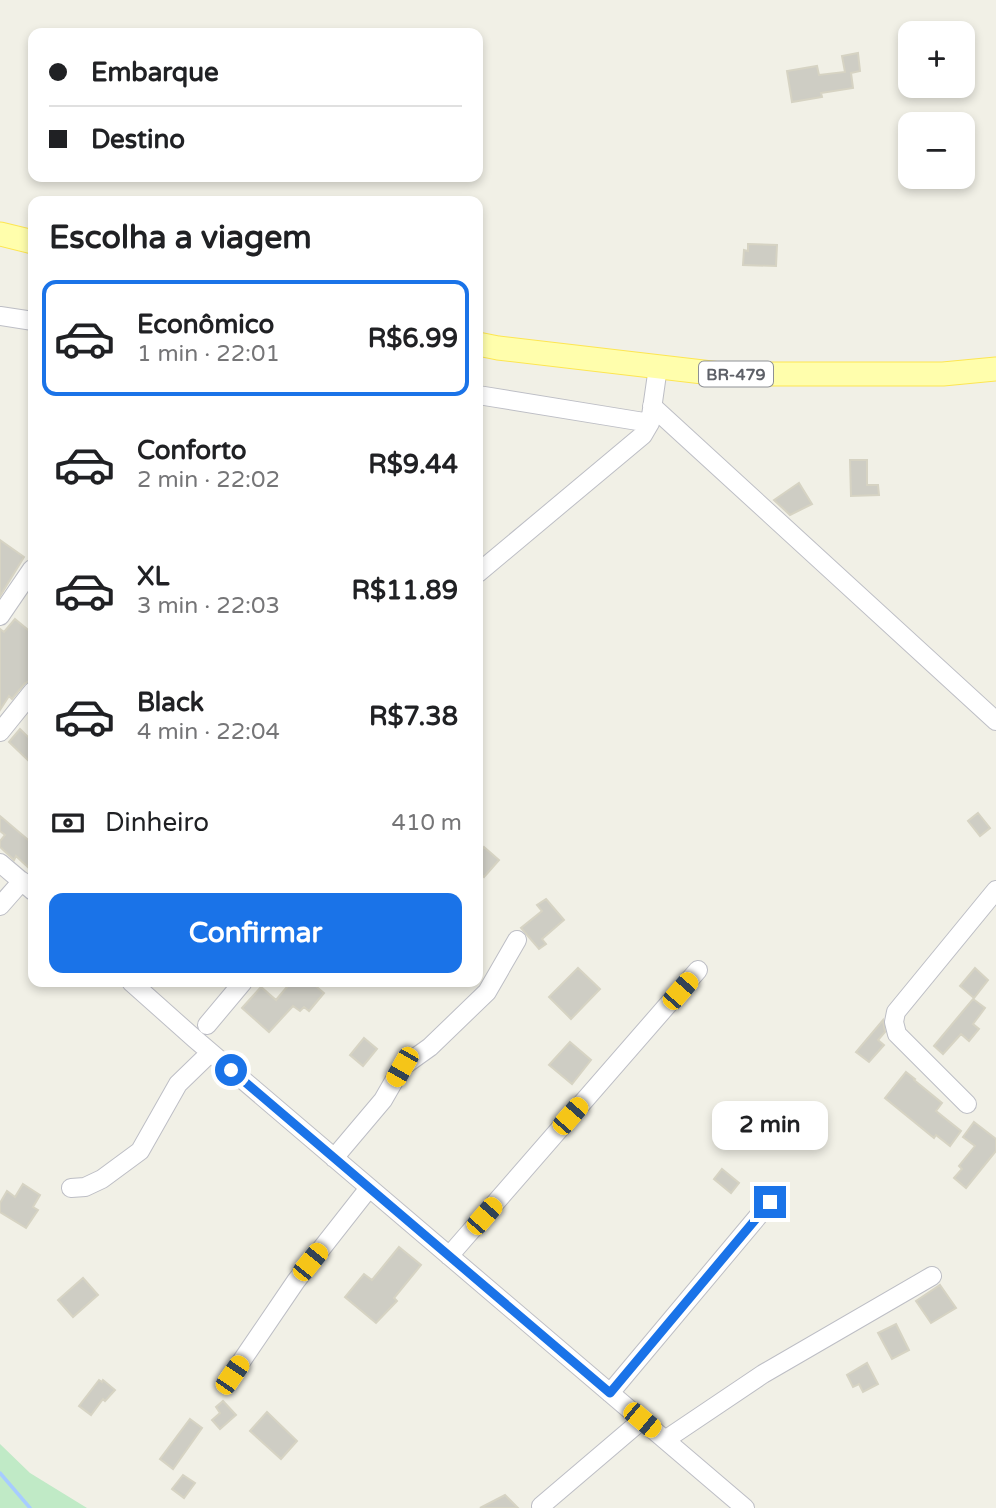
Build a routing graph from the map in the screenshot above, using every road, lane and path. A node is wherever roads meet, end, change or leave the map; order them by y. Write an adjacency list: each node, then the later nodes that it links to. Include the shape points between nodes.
1 (0, 234): 2 (main road)
2 (28, 241)
3 (0, 316): 4 (street)
4 (28, 320)
5 (483, 345): 6 (main road, BR-479)
6 (658, 367): 7 (main road, BR-479, via 720,374 943,374); 9 (street)
7 (996, 369)
8 (483, 395): 9 (street)
9 (651, 415): 10 (street, via 643,435); 14 (street)
10 (483, 569)
11 (28, 575): 12 (street)
12 (0, 616)
13 (28, 697): 15 (street)
14 (996, 721)
15 (0, 732)
16 (0, 863): 17 (street)
17 (27, 886): 19 (street)
18 (996, 890): 26 (street, via 896,1012 894,1022 897,1034)
19 (0, 906)
20 (517, 940): 27 (street, via 487,992 430,1047 402,1067 383,1100)
21 (698, 970): 31 (street)
22 (139, 987): 25 (street)
23 (239, 987): 24 (street)
24 (207, 1025)
25 (210, 1053): 27 (street); 28 (street, via 178,1084 140,1151 102,1179)
26 (967, 1104)
27 (334, 1158): 29 (street)
28 (71, 1188)
29 (369, 1188): 31 (street); 33 (street, via 296,1280)
30 (770, 1202): 34 (street)
31 (449, 1256): 34 (street)
32 (932, 1276): 36 (street, via 763,1374)
33 (232, 1375)
34 (610, 1393): 35 (street)
35 (642, 1420): 36 (street); 37 (street)
36 (665, 1440): 38 (street)
37 (541, 1506)
38 (745, 1508)

